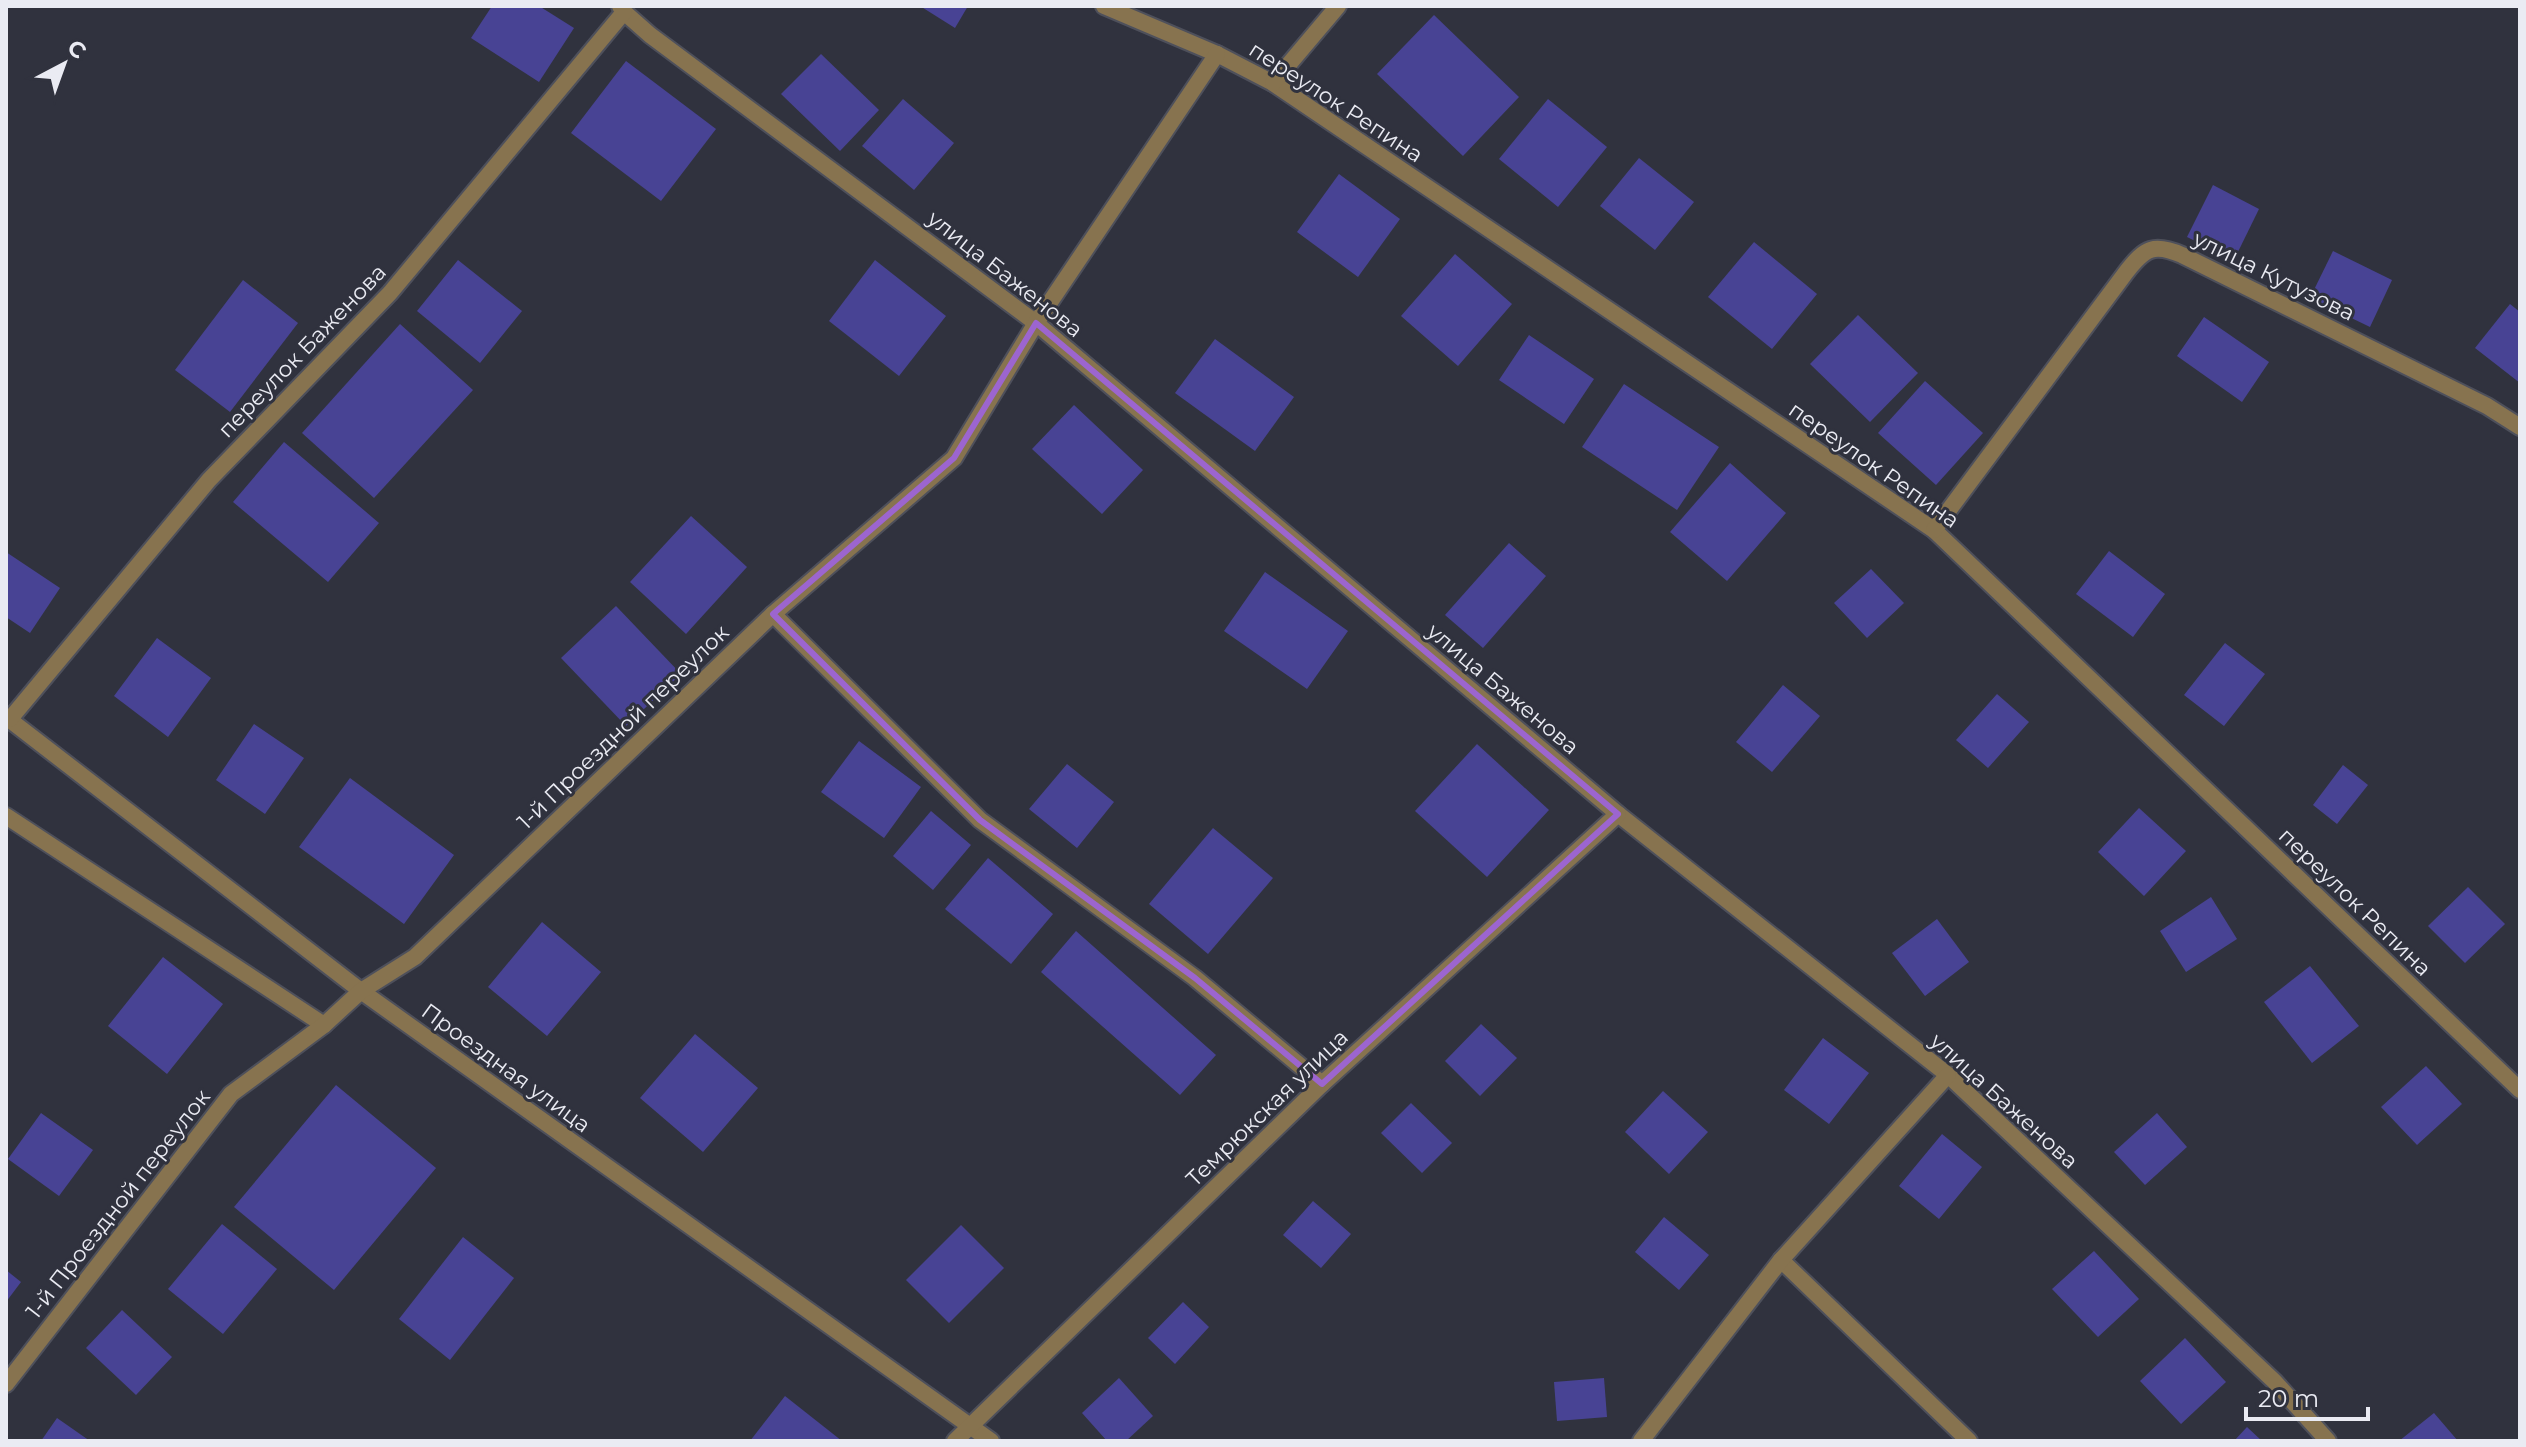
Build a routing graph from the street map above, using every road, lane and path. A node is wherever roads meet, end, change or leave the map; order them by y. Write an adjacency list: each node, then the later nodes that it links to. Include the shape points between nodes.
1 (1104, 6): 4 (street, переулок Репина)
2 (1338, 6): 5 (street)
3 (622, 9): 6 (street, улица Баженова); 10 (street, переулок Баженова, via 390,293 209,480)
4 (1217, 54): 5 (street, переулок Репина); 6 (street, 1-й Проездной переулок)
5 (1273, 83): 8 (street, переулок Репина)
6 (1036, 323): 9 (street, 1-й Проездной переулок, via 954,458); 11 (street, улица Баженова)
7 (2520, 427): 8 (street, улица Кутузова, via 2182,255 2150,248 2127,271)
8 (1934, 530): 17 (street, переулок Репина)
9 (773, 614): 13 (street, 1-й Проездной переулок, via 415,957); 16 (street, via 980,820 1195,978)
10 (8, 718): 13 (street, Проездная улица)
11 (1618, 814): 15 (street, улица Баженова); 16 (street, Темрюкская улица)
12 (6, 816): 14 (street)
13 (361, 991): 14 (street, 1-й Проездной переулок); 20 (street, Проездная улица)
14 (324, 1025): 19 (street, 1-й Проездной переулок, via 231,1094)
15 (1948, 1075): 18 (street); 25 (street, улица Баженова, via 2274,1381)
16 (1322, 1084): 20 (street, Темрюкская улица)
17 (2520, 1090)
18 (1781, 1260): 23 (street); 24 (street)
19 (6, 1384)
20 (968, 1427): 21 (street, Темрюкская улица); 22 (street, Проездная улица)
21 (955, 1441)
22 (991, 1441)
23 (1641, 1441)
24 (1969, 1441)
25 (2328, 1441)

